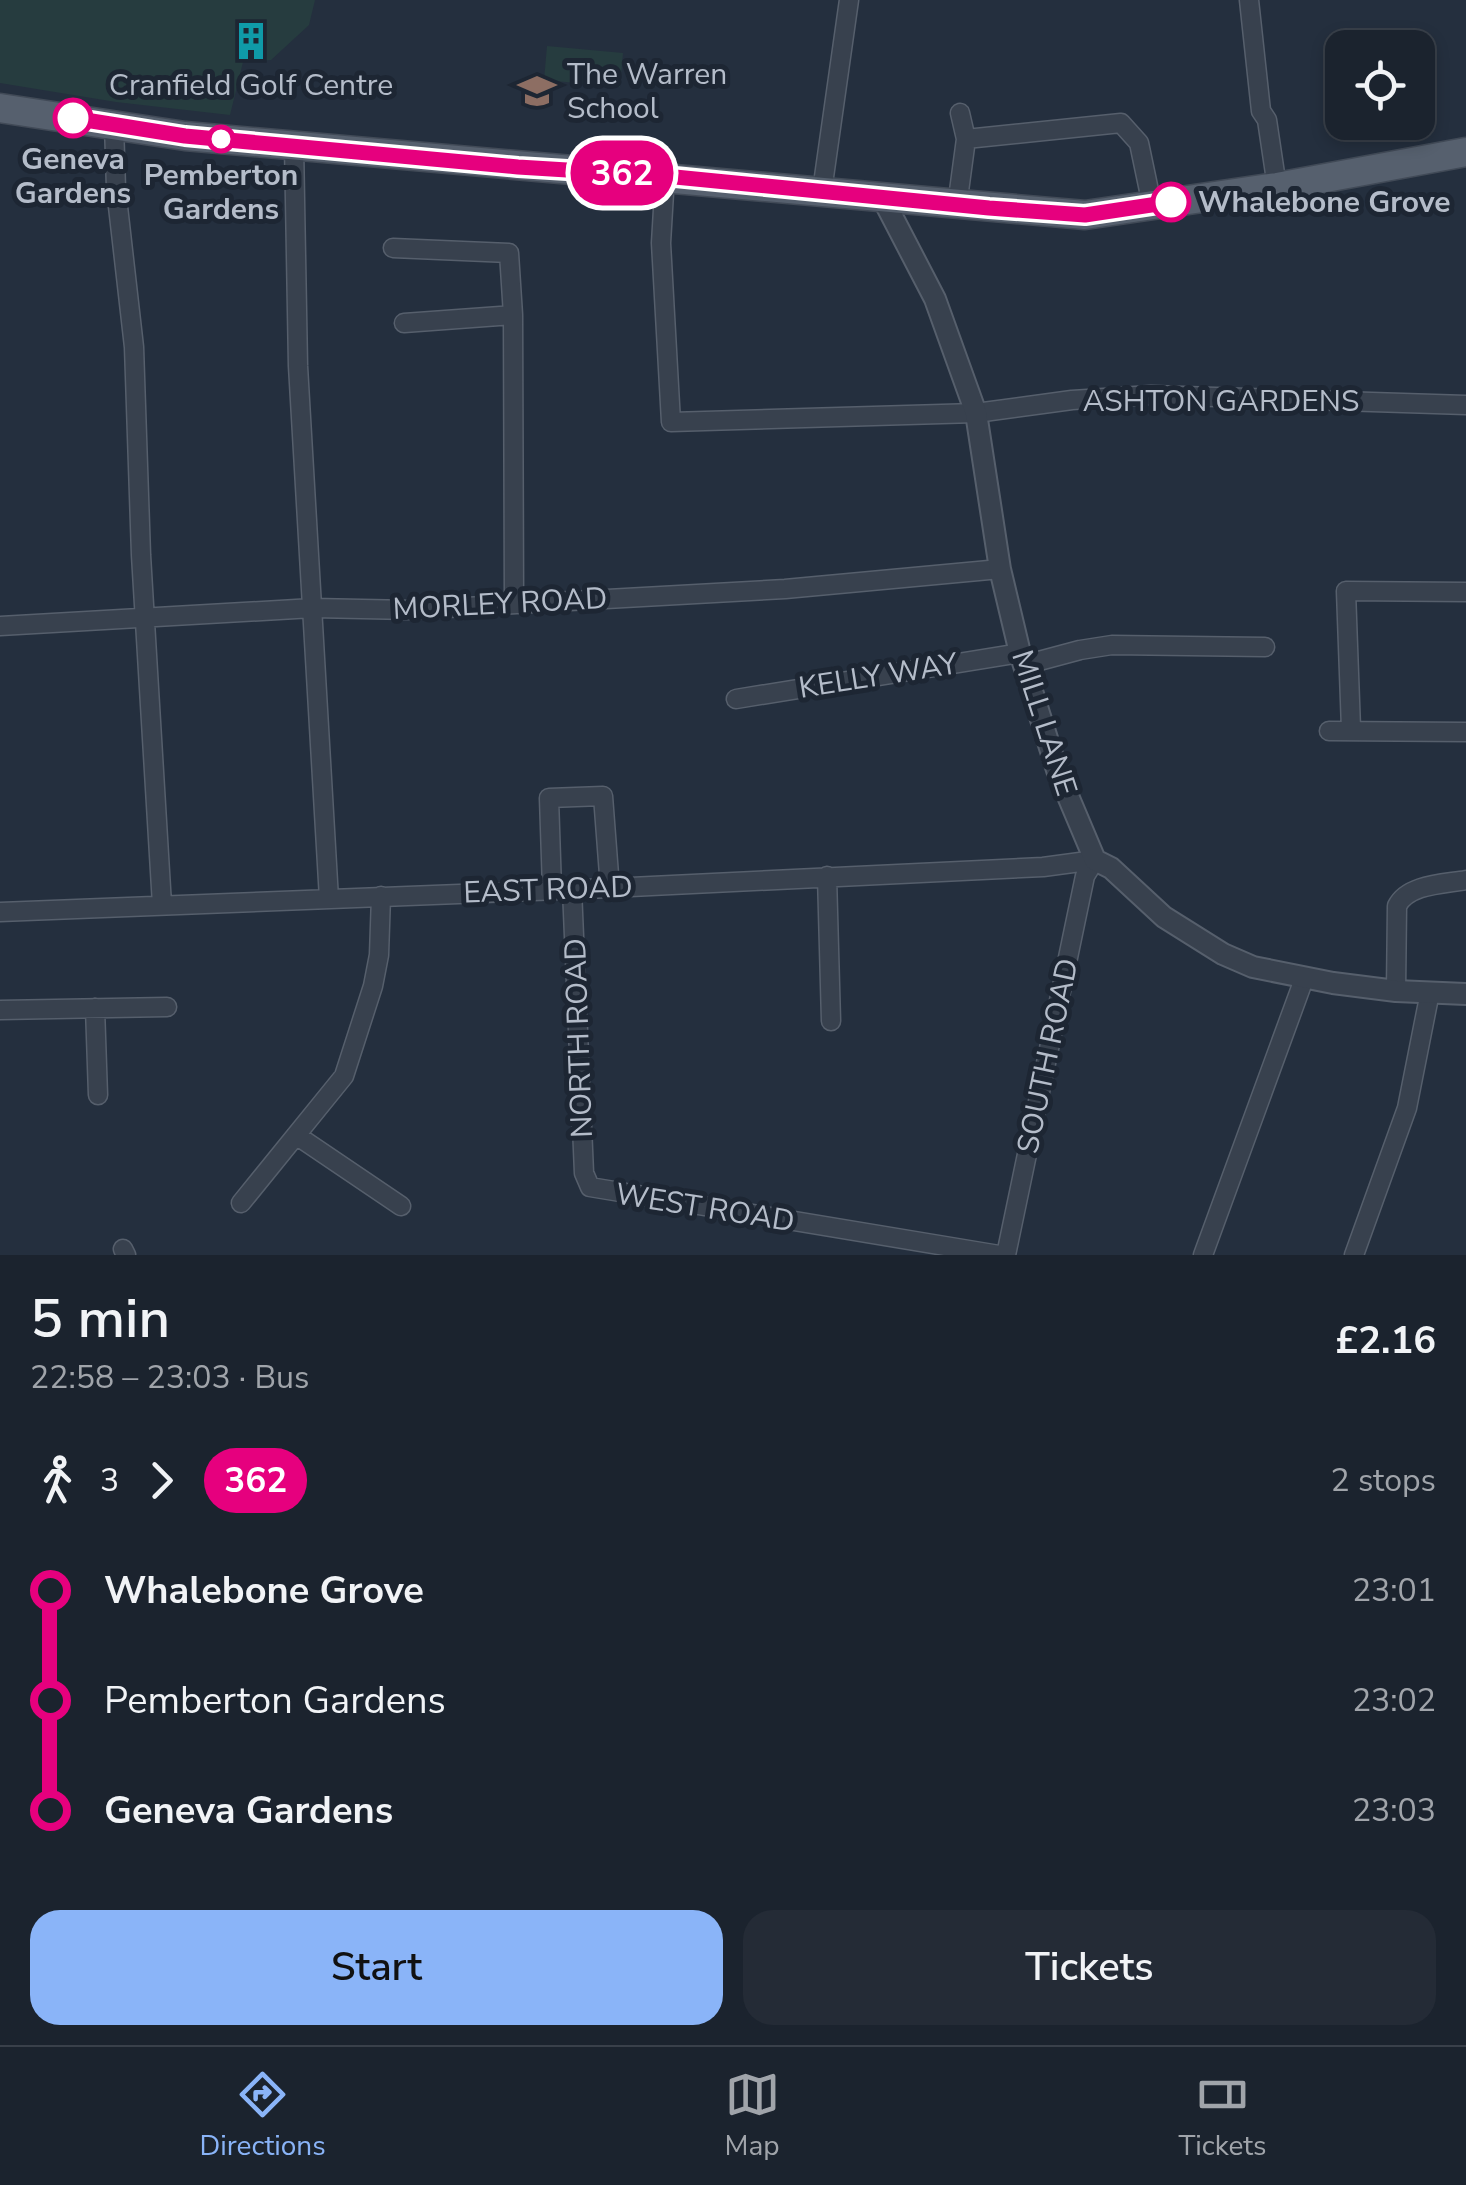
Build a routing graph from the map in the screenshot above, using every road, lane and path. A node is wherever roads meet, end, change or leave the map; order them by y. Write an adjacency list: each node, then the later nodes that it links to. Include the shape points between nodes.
1 (849, 0): 11 (street)
2 (1249, 0): 10 (street)
3 (0, 108): 5 (main road)
4 (960, 113): 6 (street)
5 (114, 124): 7 (main road); 24 (street, via 134,348)
6 (966, 138): 13 (street, via 1121,123 1139,142); 14 (street)
7 (294, 145): 9 (main road); 23 (street, via 298,366)
8 (1466, 152): 10 (main road)
9 (665, 176): 11 (main road); 19 (street, ASHTON GARDENS, via 661,242 671,422)
10 (1278, 187): 13 (main road)
11 (822, 191): 12 (main road)
12 (882, 196): 14 (main road); 19 (street, MILL LANE, via 935,299)
13 (1152, 204): 14 (main road, via 1085,215)
14 (957, 206)
15 (393, 248): 16 (street, via 509,252)
16 (513, 315): 17 (street); 22 (street)
17 (404, 323)
18 (1466, 405): 19 (street, ASHTON GARDENS, via 1151,396)
19 (976, 413): 20 (street, MILL LANE)
20 (1000, 568): 22 (street, MORLEY ROAD, via 785,589); 27 (street, MILL LANE)
21 (1466, 592): 29 (street, via 1346,591)
22 (514, 604): 23 (street, MORLEY ROAD)
23 (313, 608): 24 (street, MORLEY ROAD); 39 (street)
24 (145, 620): 25 (street, MORLEY ROAD); 40 (street)
25 (0, 626)
26 (1265, 648): 27 (street, KELLY WAY, via 1112,646)
27 (1022, 659): 28 (street, KELLY WAY); 32 (street, MILL LANE)
28 (736, 699)
29 (1351, 729): 30 (street); 31 (street)
30 (1330, 731)
31 (1466, 732)
32 (1095, 860): 33 (street, EAST ROAD); 42 (street, via 1164,917 1224,954); 55 (street, SOUTH ROAD, via 1085,876)
33 (826, 876): 35 (street, EAST ROAD); 49 (street)
34 (1466, 880): 43 (street, via 1401,898)
35 (610, 888): 36 (street, via 603,796 549,798); 37 (street, EAST ROAD)
36 (552, 889): 37 (street, EAST ROAD); 38 (street, EAST ROAD)
37 (572, 889): 52 (street, NORTH ROAD, via 584,1173)
38 (381, 896): 39 (street, EAST ROAD); 51 (street, via 374,986 344,1076)
39 (329, 899): 40 (street, EAST ROAD)
40 (162, 905): 41 (street, EAST ROAD)
41 (0, 912)
42 (1304, 979): 43 (street); 56 (street)
43 (1396, 991): 44 (street)
44 (1430, 992): 45 (street); 57 (street, via 1407,1108)
45 (1466, 994)
46 (168, 1007): 47 (street)
47 (95, 1008): 48 (street); 50 (street)
48 (0, 1010)
49 (831, 1020)
50 (98, 1095)
51 (296, 1135): 53 (street); 54 (street)
52 (590, 1187): 55 (street, WEST ROAD)
53 (241, 1203)
54 (401, 1206)
55 (1003, 1255)
56 (1203, 1255)
57 (1354, 1255)

